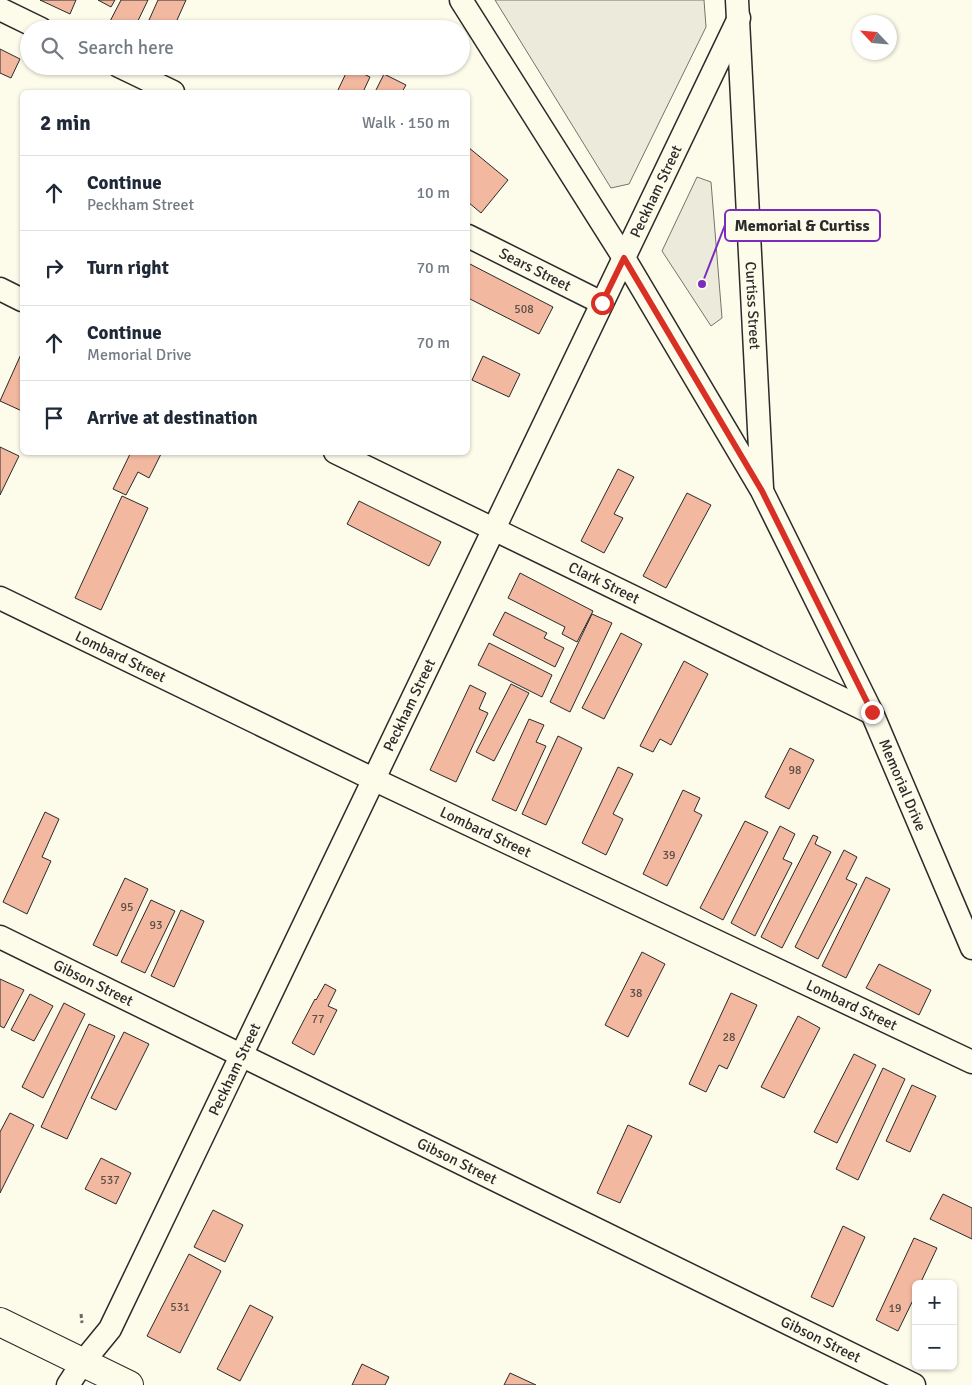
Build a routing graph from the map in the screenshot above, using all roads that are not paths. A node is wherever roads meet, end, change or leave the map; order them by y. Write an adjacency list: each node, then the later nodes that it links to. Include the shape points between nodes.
1 (462, 0): 8 (street, Memorial Drive)
2 (0, 9): 4 (street)
3 (738, 9): 8 (street, Peckham Street); 13 (street, Curtiss Street)
4 (23, 20)
5 (138, 75): 6 (street)
6 (170, 90)
7 (470, 237): 11 (street, Sears Street)
8 (624, 258): 11 (street, Peckham Street); 13 (street, Memorial Drive)
9 (0, 290): 10 (street)
10 (20, 299)
11 (602, 303): 14 (street, Peckham Street)
12 (341, 455): 14 (street, Clark Street)
13 (762, 491): 16 (street, Memorial Drive)
14 (493, 530): 16 (street, Clark Street); 17 (street, Peckham Street)
15 (0, 598): 17 (street, Lombard Street)
16 (872, 712): 19 (street, Memorial Drive)
17 (373, 780): 20 (street, Peckham Street); 21 (street, Lombard Street)
18 (0, 937): 20 (street, Gibson Street)
19 (972, 948)
20 (241, 1055): 23 (street, Peckham Street, via 110,1330); 26 (street, Gibson Street)
21 (972, 1062)
22 (0, 1322): 23 (street)
23 (82, 1362): 24 (street, Peckham Street); 25 (street)
24 (68, 1385)
25 (129, 1385)
26 (914, 1385)

